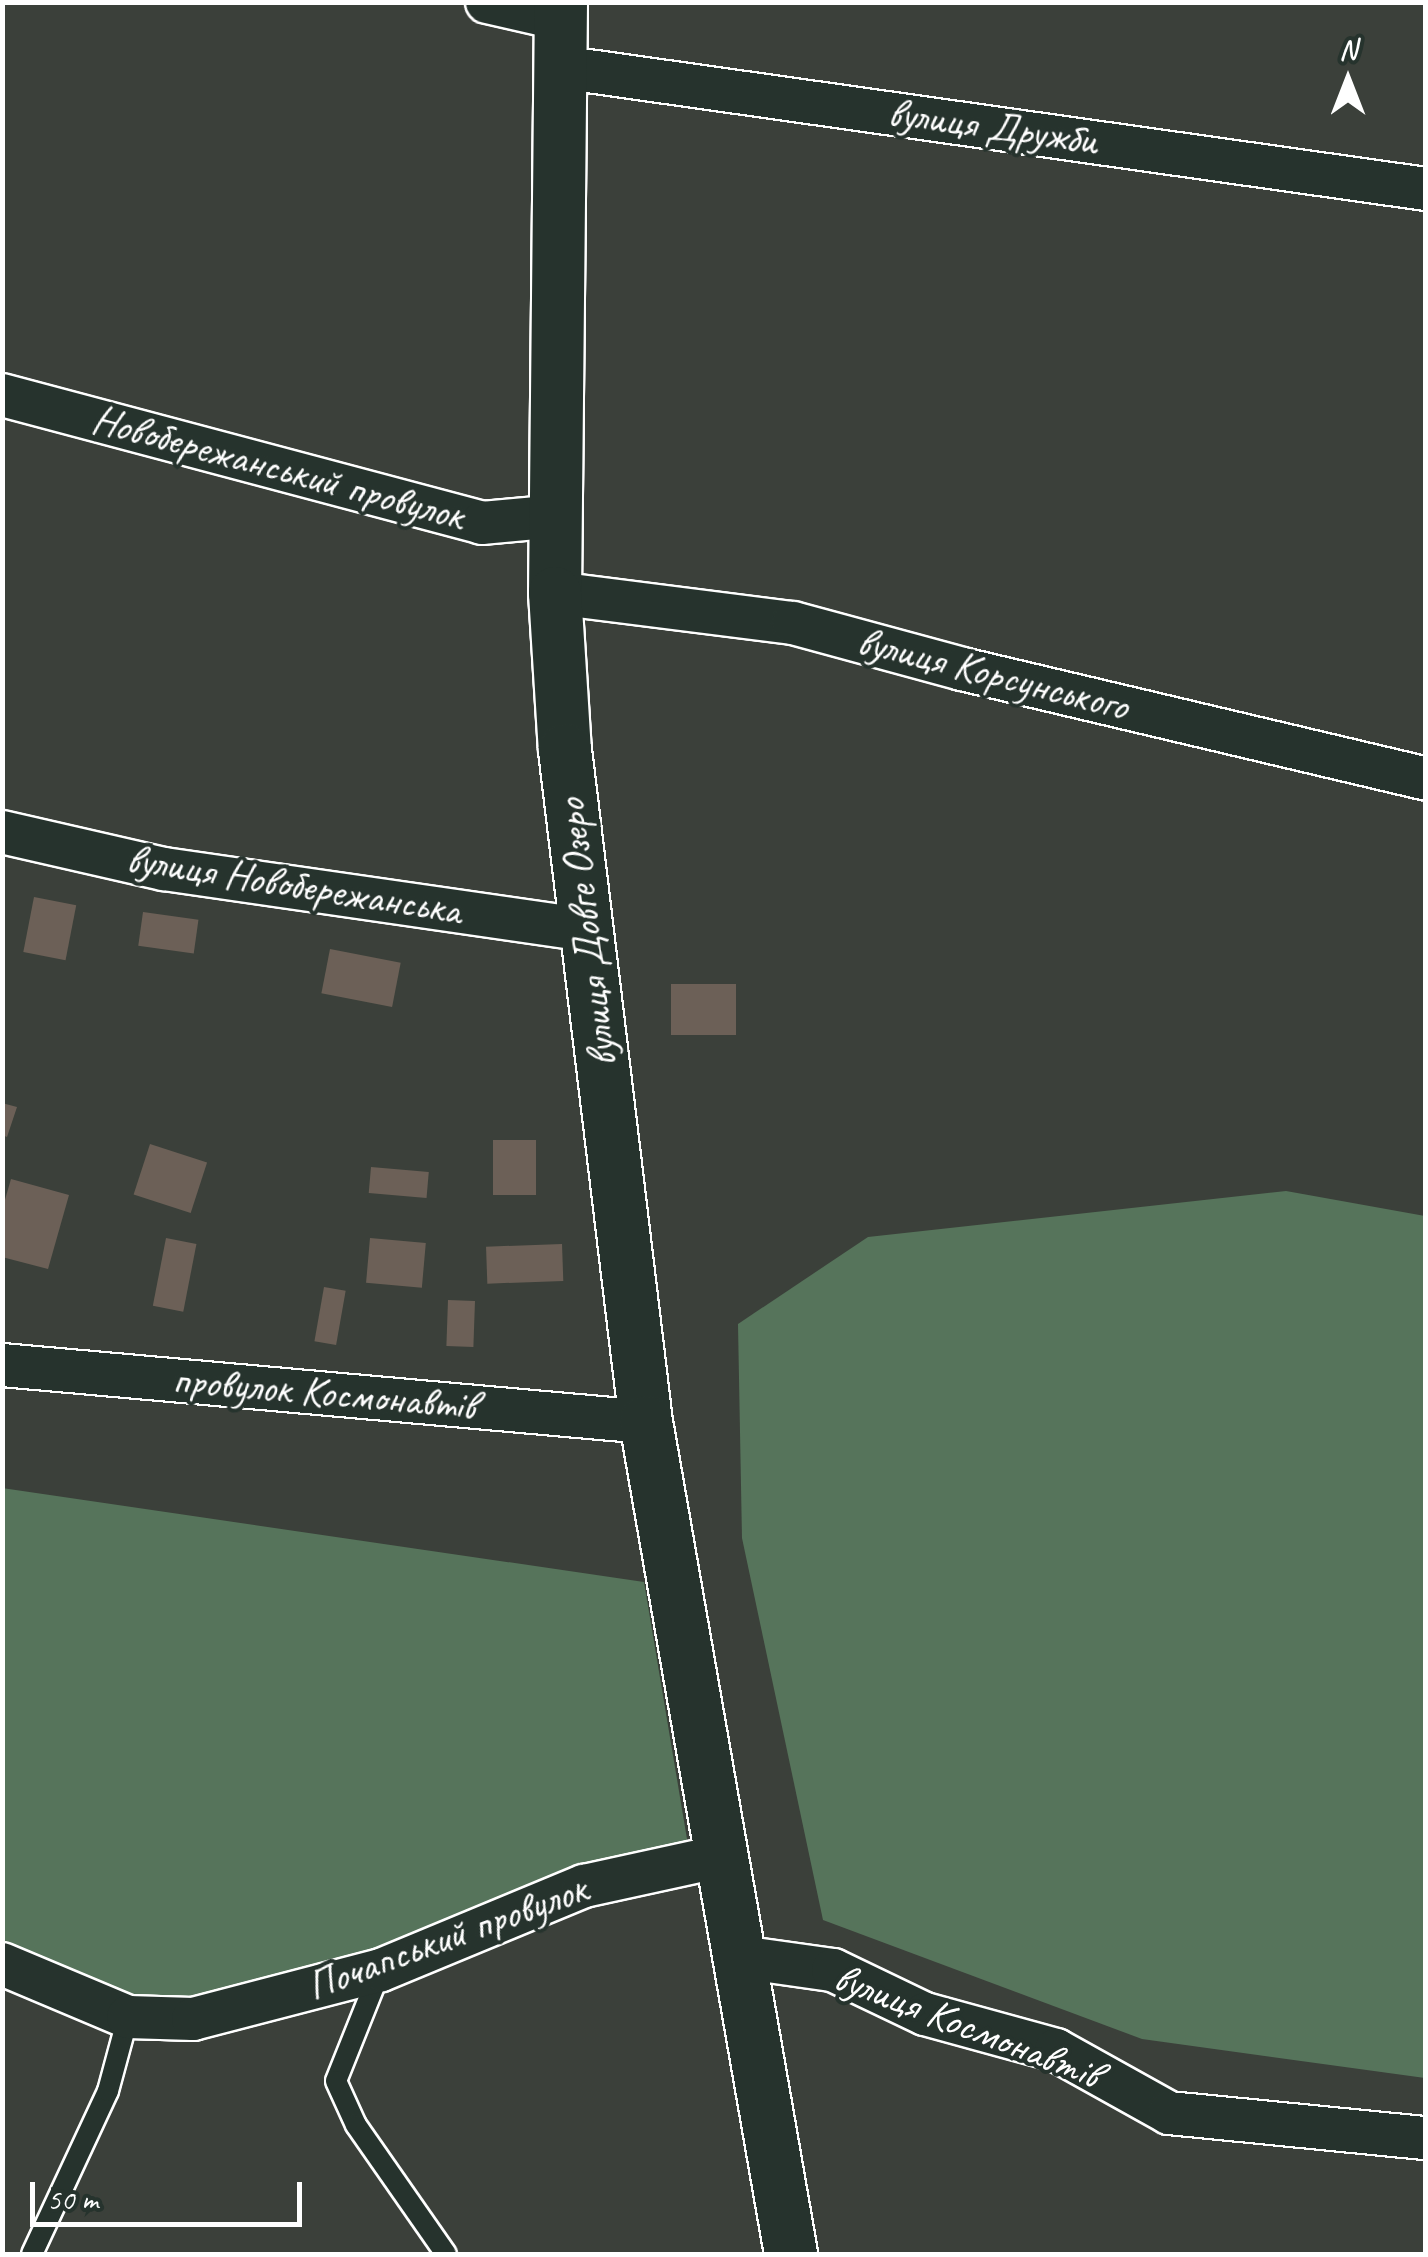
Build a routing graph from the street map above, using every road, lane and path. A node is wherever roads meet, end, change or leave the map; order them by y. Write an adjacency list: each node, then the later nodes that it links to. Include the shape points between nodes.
1 (486, 2): 2 (street, вулиця Дружби)
2 (561, 30): 3 (street, вулиця Дружби); 5 (street, вулиця Довге Озеро)
3 (1426, 190)
4 (2, 395): 5 (street, Новобережанський провулок, via 482,523)
5 (557, 516): 6 (street, вулиця Довге Озеро)
6 (556, 593): 7 (street, вулиця Корсунського, via 793,623); 9 (street, вулиця Довге Озеро, via 565,750)
7 (1426, 779)
8 (2, 832): 9 (street, вулиця Новобережанська, via 164,868)
9 (587, 930): 11 (street, вулиця Довге Озеро)
10 (2, 1364): 11 (street, провулок Космонавтів)
11 (646, 1422): 12 (street, вулиця Довге Озеро)
12 (722, 1856): 13 (street); 15 (street, Почапський провулок, via 584,1886)
13 (740, 1957): 17 (street, вулиця Космонавтів, via 833,1970 926,2014 1056,2050 1169,2113); 20 (street)
14 (2, 1964): 16 (street, Почапський провулок)
15 (381, 1970): 16 (street, Почапський провулок, via 192,2019); 19 (lane, via 336,2081 356,2126)
16 (128, 2017): 18 (lane, via 108,2091)
17 (1426, 2138)
18 (32, 2254)
19 (446, 2254)
20 (791, 2254)

